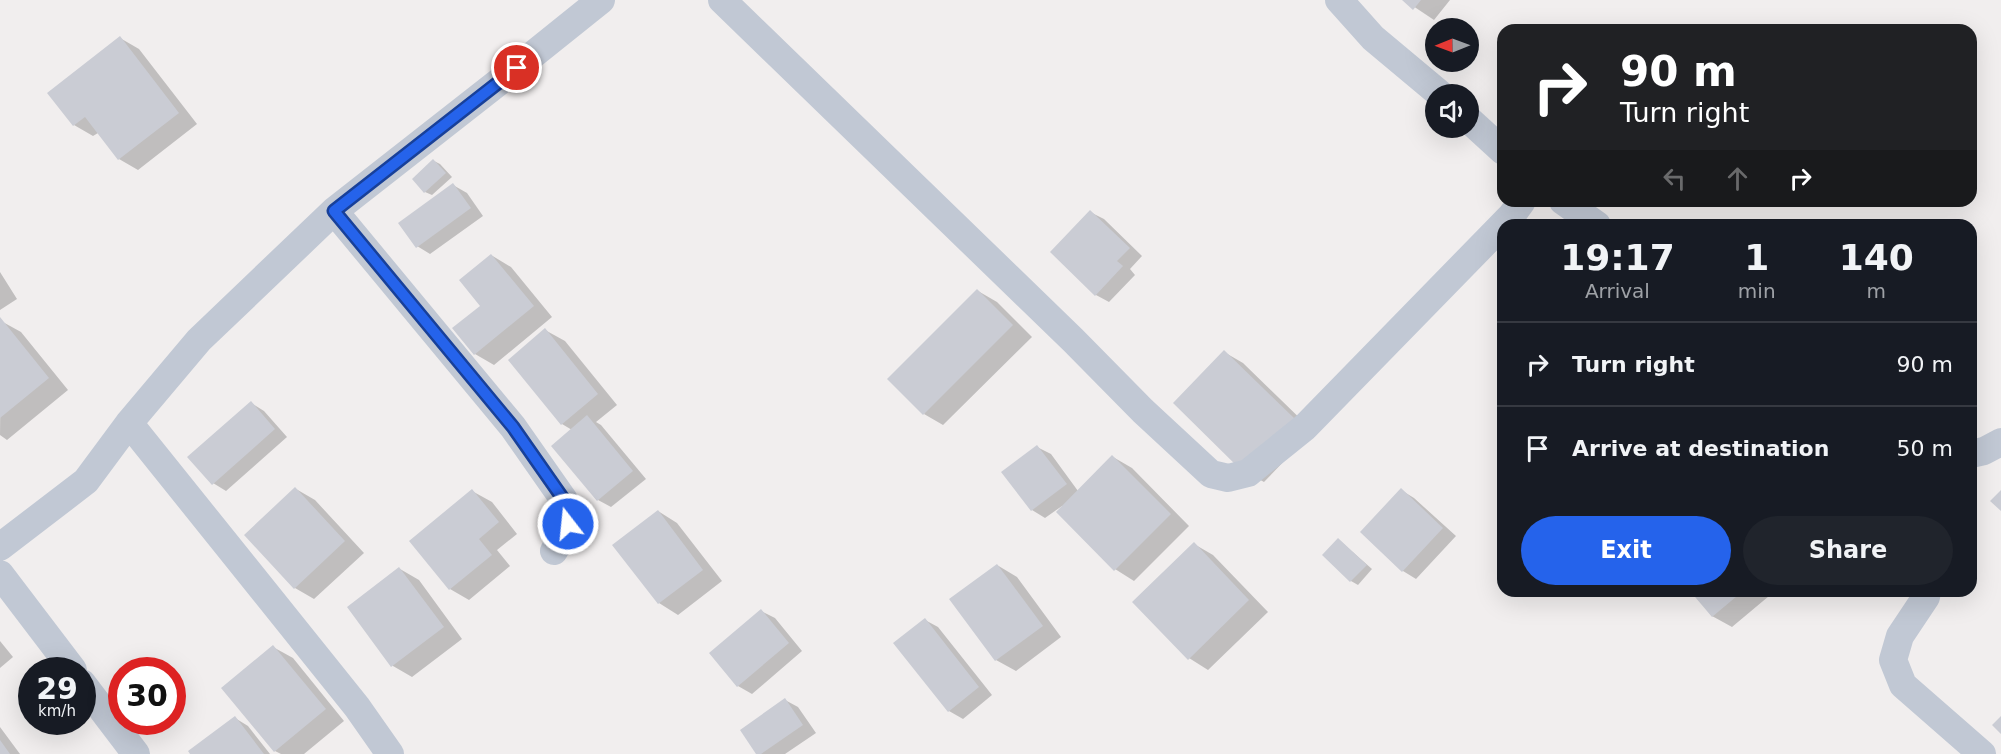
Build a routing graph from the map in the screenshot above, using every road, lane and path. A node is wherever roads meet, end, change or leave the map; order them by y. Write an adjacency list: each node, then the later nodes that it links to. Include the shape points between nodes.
1 (601, 0): 9 (street)
2 (722, 0): 12 (street, via 1211,474 1228,478 1248,473 1305,427)
3 (1339, 0): 4 (street, via 1373,38)
4 (1428, 84)
5 (1479, 129): 6 (street)
6 (1497, 146)
7 (1518, 207): 10 (street)
8 (1572, 207): 11 (street)
9 (334, 211): 13 (street, via 199,340); 17 (street, via 513,427 564,500 568,524)
10 (1508, 219)
11 (1588, 219)
12 (1497, 230)
13 (129, 423): 16 (street, via 86,481); 23 (street, via 357,707)
14 (2001, 442): 15 (street)
15 (1977, 453)
16 (0, 547)
17 (554, 551)
18 (0, 574): 20 (street)
19 (1926, 597): 24 (street, via 1900,636 1893,660 1903,685)
20 (63, 657)
21 (96, 701): 22 (street)
22 (136, 754)
23 (390, 754)
24 (1982, 754)

